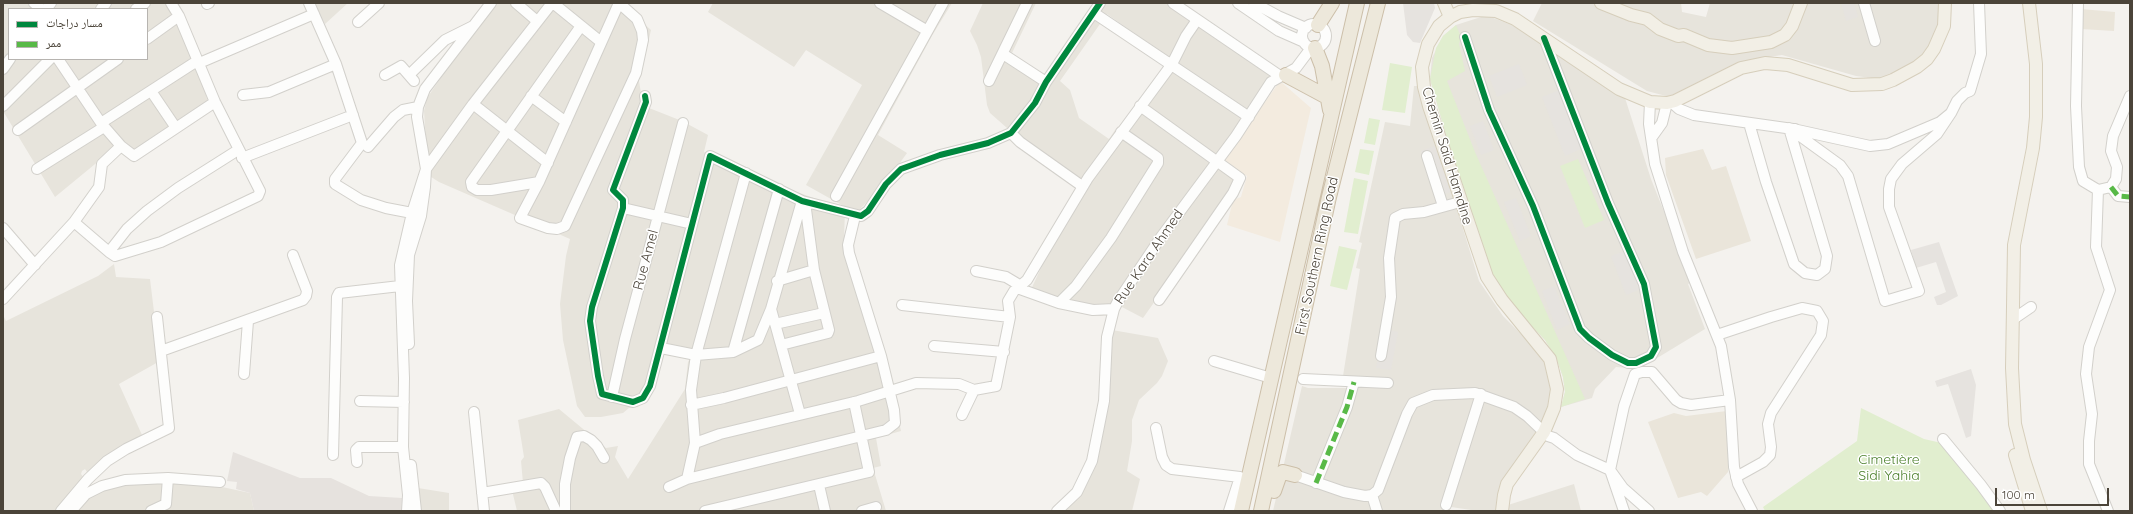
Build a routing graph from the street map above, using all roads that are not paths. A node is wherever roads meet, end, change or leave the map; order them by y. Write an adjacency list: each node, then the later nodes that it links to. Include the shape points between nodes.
1 (171, 3): 29 (street)
2 (309, 3): 28 (street)
3 (379, 3): 33 (street)
4 (491, 3): 34 (street)
5 (516, 3): 32 (street)
6 (552, 3): 32 (street); 35 (street)
7 (619, 3): 42 (street); 95 (street, via 637,19 642,31 643,40 636,73 565,226 561,229 548,228 520,218)
8 (880, 3): 37 (street)
9 (943, 3): 37 (street)
10 (1027, 3): 44 (street)
11 (1100, 3): 27 (street)
12 (1173, 3): 31 (street)
13 (1238, 3): 43 (street, via 1279,31)
14 (1254, 3): 36 (street, via 1283,19)
15 (1332, 3): 36 (highway)
16 (1357, 3): 74 (highway, First Southern Ring Road)
17 (1378, 3): 145 (highway, First Southern Ring Road, via 1329,197)
18 (1444, 3): 30 (main road)
19 (1601, 3): 20 (main road, via 1647,19 1660,29 1678,36 1684,35 1708,44 1732,48 1771,42 1784,35 1792,26)
20 (1801, 3)
21 (1864, 3): 41 (street)
22 (1945, 3): 66 (main road, Chemin Saïd Hamdine, via 1944,26 1927,59 1917,67 1882,84 1852,86 1788,65 1765,63 1741,68)
23 (1979, 3): 71 (street, via 1981,42 1978,66 1970,91 1957,101)
24 (2023, 3): 209 (main road, via 2028,50 2029,115 2025,155 2008,240 2006,372 2008,421)
25 (2029, 3): 130 (main road, via 2036,64 2036,117 2033,148 2014,246)
26 (2078, 3): 99 (street, via 2076,106 2079,168 2083,180)
27 (1094, 12): 51 (street); 56 (street)
28 (314, 14): 49 (street); 50 (street)
29 (179, 16): 39 (street); 49 (street)
30 (1450, 17): 40 (main road, Chemin Saïd Hamdine, via 1473,10 1496,11 1515,19); 103 (main road, Chemin Saïd Hamdine, via 1439,26 1428,44 1422,75 1429,106)
31 (1197, 20): 51 (street); 54 (street)
32 (537, 21): 67 (street)
33 (358, 22)
34 (475, 26): 53 (street, via 445,40 411,78 401,66); 70 (street, via 425,89)
35 (581, 26): 42 (street); 60 (street)
36 (1312, 26): 43 (street, via 1303,34); 43 (street, via 1324,30 1326,38 1322,45)
37 (926, 30): 100 (street)
38 (1465, 37): 40 (street, via 1489,110 1533,206 1580,329 1612,355 1628,363 1636,363 1651,356 1656,347 1644,284 1608,203)
39 (148, 38)
40 (1544, 38): 65 (main road, Chemin Saïd Hamdine, via 1619,89)
41 (1875, 41)
42 (601, 42): 75 (street)
43 (1309, 46): 54 (street, Rue Kara Ahmed, via 1303,60); 63 (highway, via 1322,66)
44 (1003, 54): 55 (street); 56 (street)
45 (9, 60): 52 (street)
46 (49, 60): 68 (street)
47 (59, 60): 57 (street)
48 (117, 60): 57 (street)
49 (201, 61): 58 (street); 64 (street)
50 (336, 64): 59 (street, via 269,92); 72 (street)
51 (1172, 64): 69 (street); 73 (street)
52 (3, 69)
53 (385, 75)
54 (1283, 75): 63 (highway); 73 (street, Rue Kara Ahmed, via 1271,82)
55 (989, 81)
56 (1046, 82): 84 (street, via 1036,103)
57 (77, 88): 78 (street); 81 (street)
58 (151, 91): 78 (street); 79 (street)
59 (243, 95)
60 (531, 96): 75 (street); 82 (street)
61 (645, 96): 105 (street, via 646,102 613,190 624,200)
62 (2130, 96): 97 (street, via 2113,136 2111,151 2118,175)
63 (1327, 97): 74 (highway)
64 (214, 102): 79 (street); 88 (street)
65 (1650, 102): 66 (main road, Chemin Saïd Hamdine); 85 (street, via 1649,124)
66 (1669, 102): 77 (street, via 1694,115); 85 (street, via 1662,123)
67 (473, 104): 82 (street); 93 (street)
68 (3, 106)
69 (1140, 106): 83 (street); 90 (street)
70 (418, 107): 87 (street, via 403,110 394,117); 93 (street, via 417,118)
71 (1951, 113): 80 (street, via 1940,122 1898,141 1879,146); 80 (street, via 1937,134 1902,164 1891,179 1888,189 1889,207 1919,291 1885,302 1848,176 1840,165)
72 (353, 115): 88 (street); 106 (street, via 362,143 335,179 335,184 361,200)
73 (1249, 117): 90 (street, Rue Kara Ahmed)
74 (1332, 118): 147 (highway, First Southern Ring Road, via 1307,216)
75 (566, 122): 91 (street)
76 (682, 123): 107 (street, Rue Amel)
77 (1749, 123): 80 (street); 80 (street, via 1794,264 1805,273 1817,275 1825,269 1827,256)
78 (102, 125): 86 (street); 92 (street)
79 (176, 128): 86 (street, via 134,156)
80 (1792, 129)
81 (18, 130)
82 (507, 132): 91 (street); 95 (street, via 471,182 472,187 477,190 491,190)
83 (1121, 132): 96 (street); 122 (street, via 1154,154 1158,163 1111,238 1076,286)
84 (1011, 133): 96 (street); 108 (street, via 988,143 940,154 901,169 886,184 868,211 861,216)
85 (1652, 137): 133 (street, via 1655,164 1665,199)
86 (121, 146): 109 (street, via 102,164 99,186)
87 (368, 147)
88 (240, 154): 112 (street, via 178,188 147,211 127,229); 112 (street, via 260,191 254,199 161,242 115,256)
89 (1427, 156): 104 (street)
90 (1217, 161): 121 (street, via 1240,176 1238,184); 126 (street, Rue Kara Ahmed, via 1161,237)
91 (548, 163): 95 (street)
92 (37, 169)
93 (426, 169): 106 (street); 190 (street, via 421,216 410,255 408,293 408,440)
94 (746, 173): 98 (street); 110 (street, via 710,156); 140 (street)
95 (539, 182)
96 (1082, 186): 119 (street, via 1037,264)
97 (2111, 187): 99 (street); 101 (street, via 2118,196)
98 (778, 190): 102 (street); 138 (street)
99 (2098, 190): 211 (street, via 2096,248 2110,290 2089,347 2086,374 2092,414 2089,464)
100 (836, 196)
101 (2130, 197)
102 (804, 201): 108 (street); 115 (street); 117 (street)
103 (1460, 202): 104 (street); 163 (main road, Chemin Saïd Hamdine, via 1478,255 1494,291 1550,359 1557,397)
104 (1443, 206): 142 (street, via 1424,212 1403,214 1394,222 1389,258 1390,296)
105 (623, 208): 107 (street); 153 (street, via 592,307 590,321 602,394)
106 (412, 213): 118 (street, via 400,265)
107 (658, 215): 110 (street); 153 (street, Rue Amel)
108 (855, 216): 141 (street, via 848,245 849,253)
109 (74, 222): 112 (street); 114 (street)
110 (692, 224): 136 (street)
111 (3, 228): 114 (street)
112 (108, 252)
113 (292, 255): 131 (street, via 307,291 306,296 296,303)
114 (34, 266): 120 (street)
115 (814, 270): 117 (street); 127 (street)
116 (976, 271): 119 (street, via 1006,277)
117 (777, 281): 125 (street)
118 (400, 286): 156 (street); 168 (street, via 339,293 337,297)
119 (1021, 286): 122 (street, via 1020,289 1025,292); 129 (street, via 1014,291 1008,301)
120 (3, 299)
121 (1159, 300)
122 (1059, 303): 126 (street, via 1093,310)
123 (902, 305): 129 (street)
124 (2032, 307): 130 (street)
125 (771, 309): 132 (street); 138 (street, via 758,340)
126 (1114, 309): 181 (street, Rue Kara Ahmed, via 1107,337 1104,402 1098,434 1092,461)
127 (824, 313): 132 (street); 134 (street, via 828,333)
128 (157, 317): 137 (street)
129 (1010, 317): 139 (street)
130 (2012, 320): 210 (main road, via 2015,424)
131 (248, 321): 137 (street); 144 (street)
132 (775, 324): 134 (street)
133 (1717, 335): 154 (street, via 1724,356); 174 (street, via 1802,308 1817,311 1823,321 1820,335 1771,413 1768,424 1772,447 1770,455 1763,462)
134 (782, 345): 146 (street)
135 (934, 346): 139 (street)
136 (661, 348): 140 (street); 153 (street, via 650,386 643,398 633,402)
137 (161, 351): 186 (street, via 169,428 107,461)
138 (733, 352): 140 (street)
139 (1004, 352): 150 (street, via 996,386)
140 (696, 355): 158 (street)
141 (881, 356): 146 (street); 151 (street)
142 (1381, 356)
143 (1214, 361): 147 (street)
144 (244, 374)
145 (1297, 377): 148 (street); 201 (highway, First Southern Ring Road)
146 (789, 379): 158 (street); 160 (street)
147 (1271, 381): 173 (highway); 200 (highway, First Southern Ring Road)
148 (1354, 382): 149 (street); 178 (street, via 1347,408)
149 (1388, 383)
150 (974, 390): 151 (street, via 959,384 922,383); 161 (street)
151 (890, 391): 157 (street); 164 (street, via 895,423 886,430)
152 (1481, 394): 163 (street, via 1520,411); 183 (street, via 1447,394 1424,398 1413,403 1380,485); 184 (street)
153 (612, 397)
154 (1730, 400): 171 (street, via 1685,404 1676,400 1652,372 1635,374 1624,406); 174 (street)
155 (360, 401): 156 (street)
156 (404, 402): 167 (street)
157 (854, 402): 160 (street); 164 (street)
158 (691, 405): 166 (street)
159 (474, 412): 182 (street)
160 (800, 414): 166 (street)
161 (962, 414)
162 (1156, 428): 173 (street, via 1162,457 1166,465 1172,469)
163 (1544, 432): 171 (street, via 1577,455); 204 (main road, Chemin Saïd Hamdine, via 1508,484)
164 (861, 436): 176 (street); 179 (street, via 869,472)
165 (1943, 439): 208 (street)
166 (695, 442): 176 (street)
167 (403, 447): 170 (street, via 359,447 356,450); 189 (street)
168 (333, 455)
169 (604, 458): 193 (street, via 591,440 584,436 577,437 565,484)
170 (357, 462)
171 (1610, 470): 205 (street); 206 (street, via 1623,488)
172 (1296, 475): 178 (street); 202 (highway, via 1283,472 1280,474)
173 (1240, 477): 199 (street)
174 (1736, 477): 207 (street)
175 (168, 478): 177 (street); 187 (street, via 125,480 102,486 86,494); 188 (street, via 166,504)
176 (688, 479): 180 (street)
177 (220, 482)
178 (1316, 482): 183 (street, via 1344,492)
179 (819, 484): 194 (street); 195 (street)
180 (669, 487)
181 (1077, 492): 197 (street, Rue Kara Ahmed); 198 (street)
182 (482, 493): 191 (street); 192 (street, via 541,483)
183 (1372, 495): 203 (street)
184 (1446, 505)
185 (876, 507): 196 (street)
186 (61, 511)
187 (71, 511)
188 (151, 511)
189 (407, 511)
190 (416, 511)
191 (484, 511)
192 (556, 511)
193 (565, 511)
194 (705, 511)
195 (825, 511)
196 (862, 511)
197 (1057, 511)
198 (1068, 511)
199 (1229, 511)
200 (1241, 511)
201 (1261, 511)
202 (1269, 511)
203 (1377, 511)
204 (1502, 511)
205 (1624, 511)
206 (1649, 511)
207 (1752, 511)
208 (2000, 511)
209 (2032, 511)
210 (2041, 511)
211 (2108, 511)

